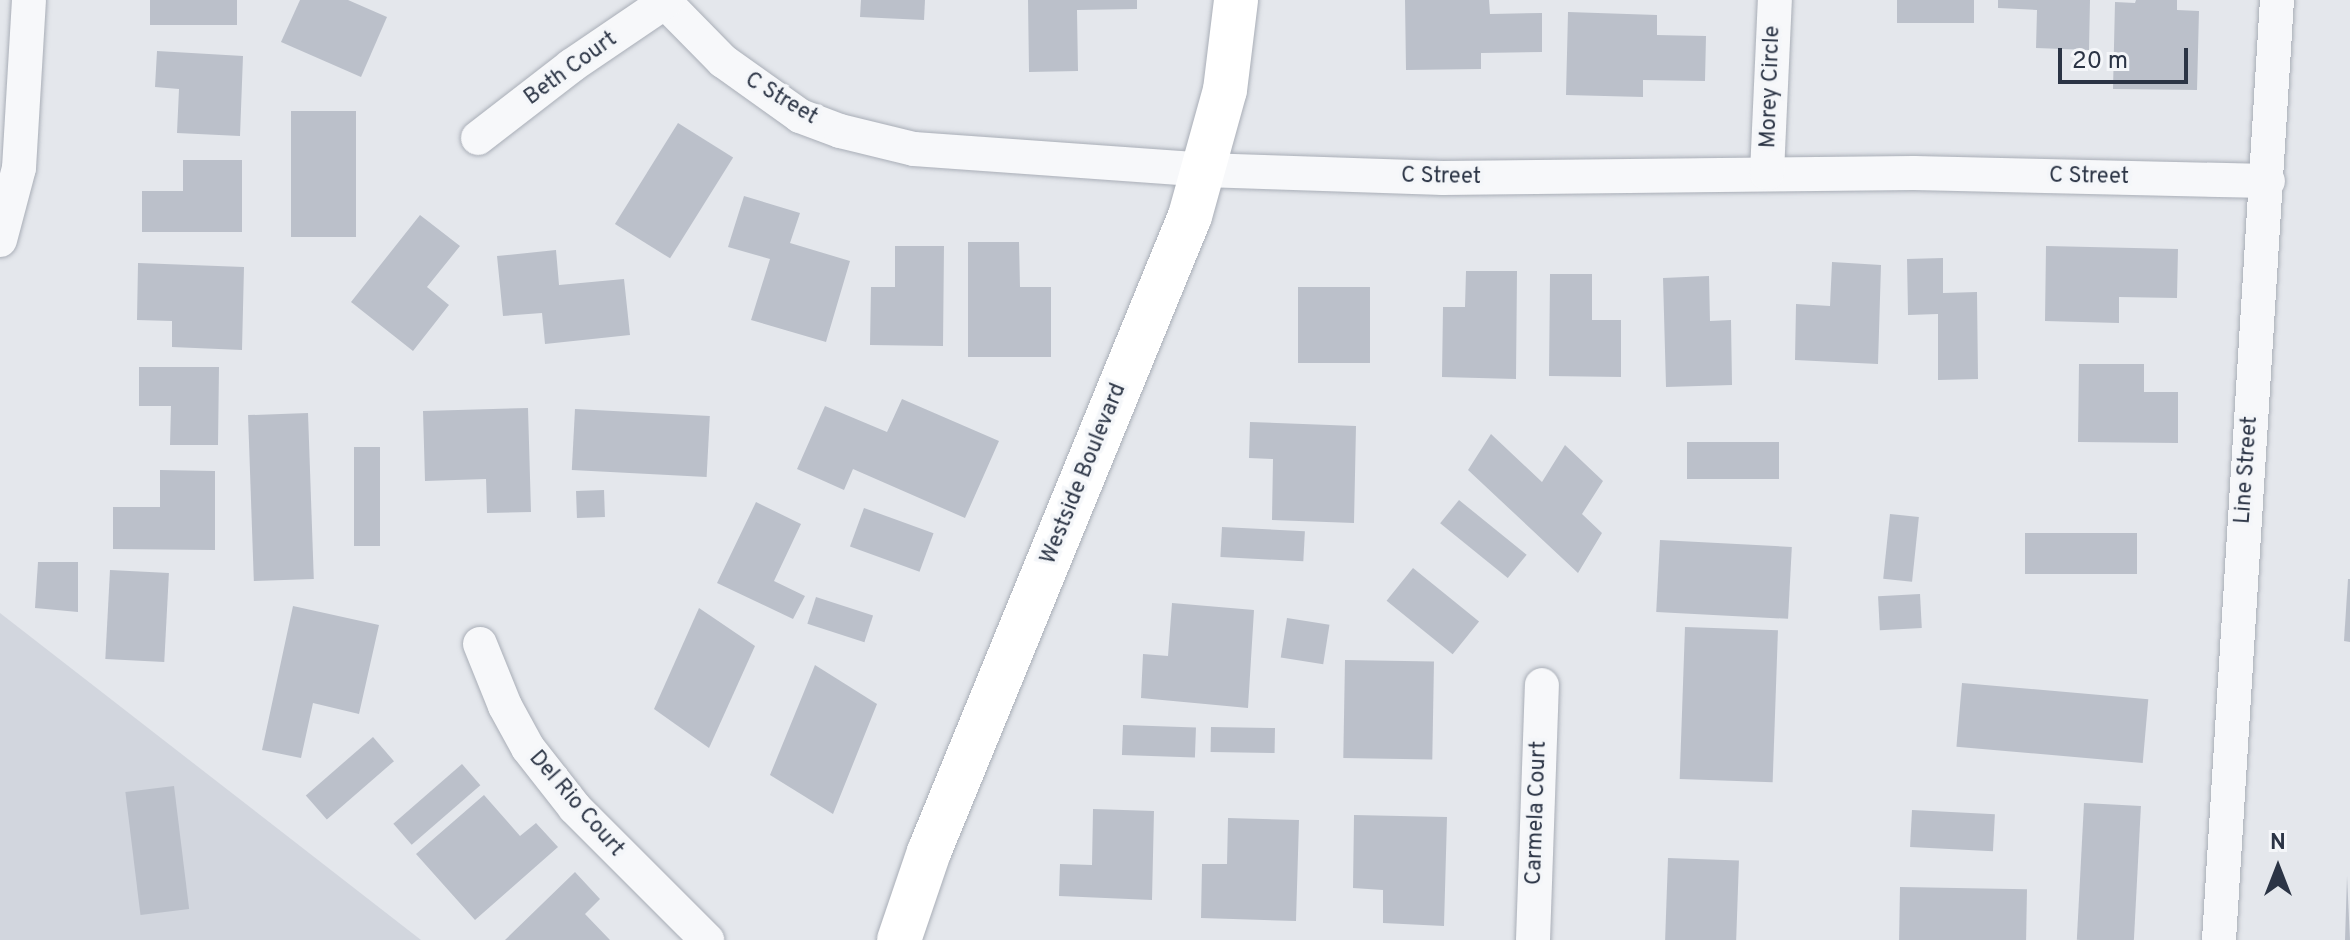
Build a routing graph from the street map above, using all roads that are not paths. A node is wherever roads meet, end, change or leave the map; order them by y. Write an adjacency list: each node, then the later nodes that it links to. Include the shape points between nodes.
1 (29, 0): 10 (street, via 19,168)
2 (1236, 0): 7 (street, Westside Boulevard, via 1225,90)
3 (1775, 0): 8 (street, Morey Circle)
4 (2277, 0): 9 (street, Line Street)
5 (664, 1): 6 (street, Beth Court); 7 (street, C Street, via 750,83 800,116 840,131 928,151)
6 (478, 138)
7 (1204, 170): 8 (street, C Street, via 1443,178); 14 (street, Westside Boulevard, via 1190,216 929,852)
8 (1767, 173): 9 (street, C Street)
9 (2268, 181): 16 (street, Line Street, via 2239,567)
10 (0, 240)
11 (480, 644): 13 (street, Del Rio Court, via 528,748 575,808)
12 (1542, 685): 15 (street, Carmela Court)
13 (707, 940)
14 (899, 940)
15 (1533, 940)
16 (2219, 940)

